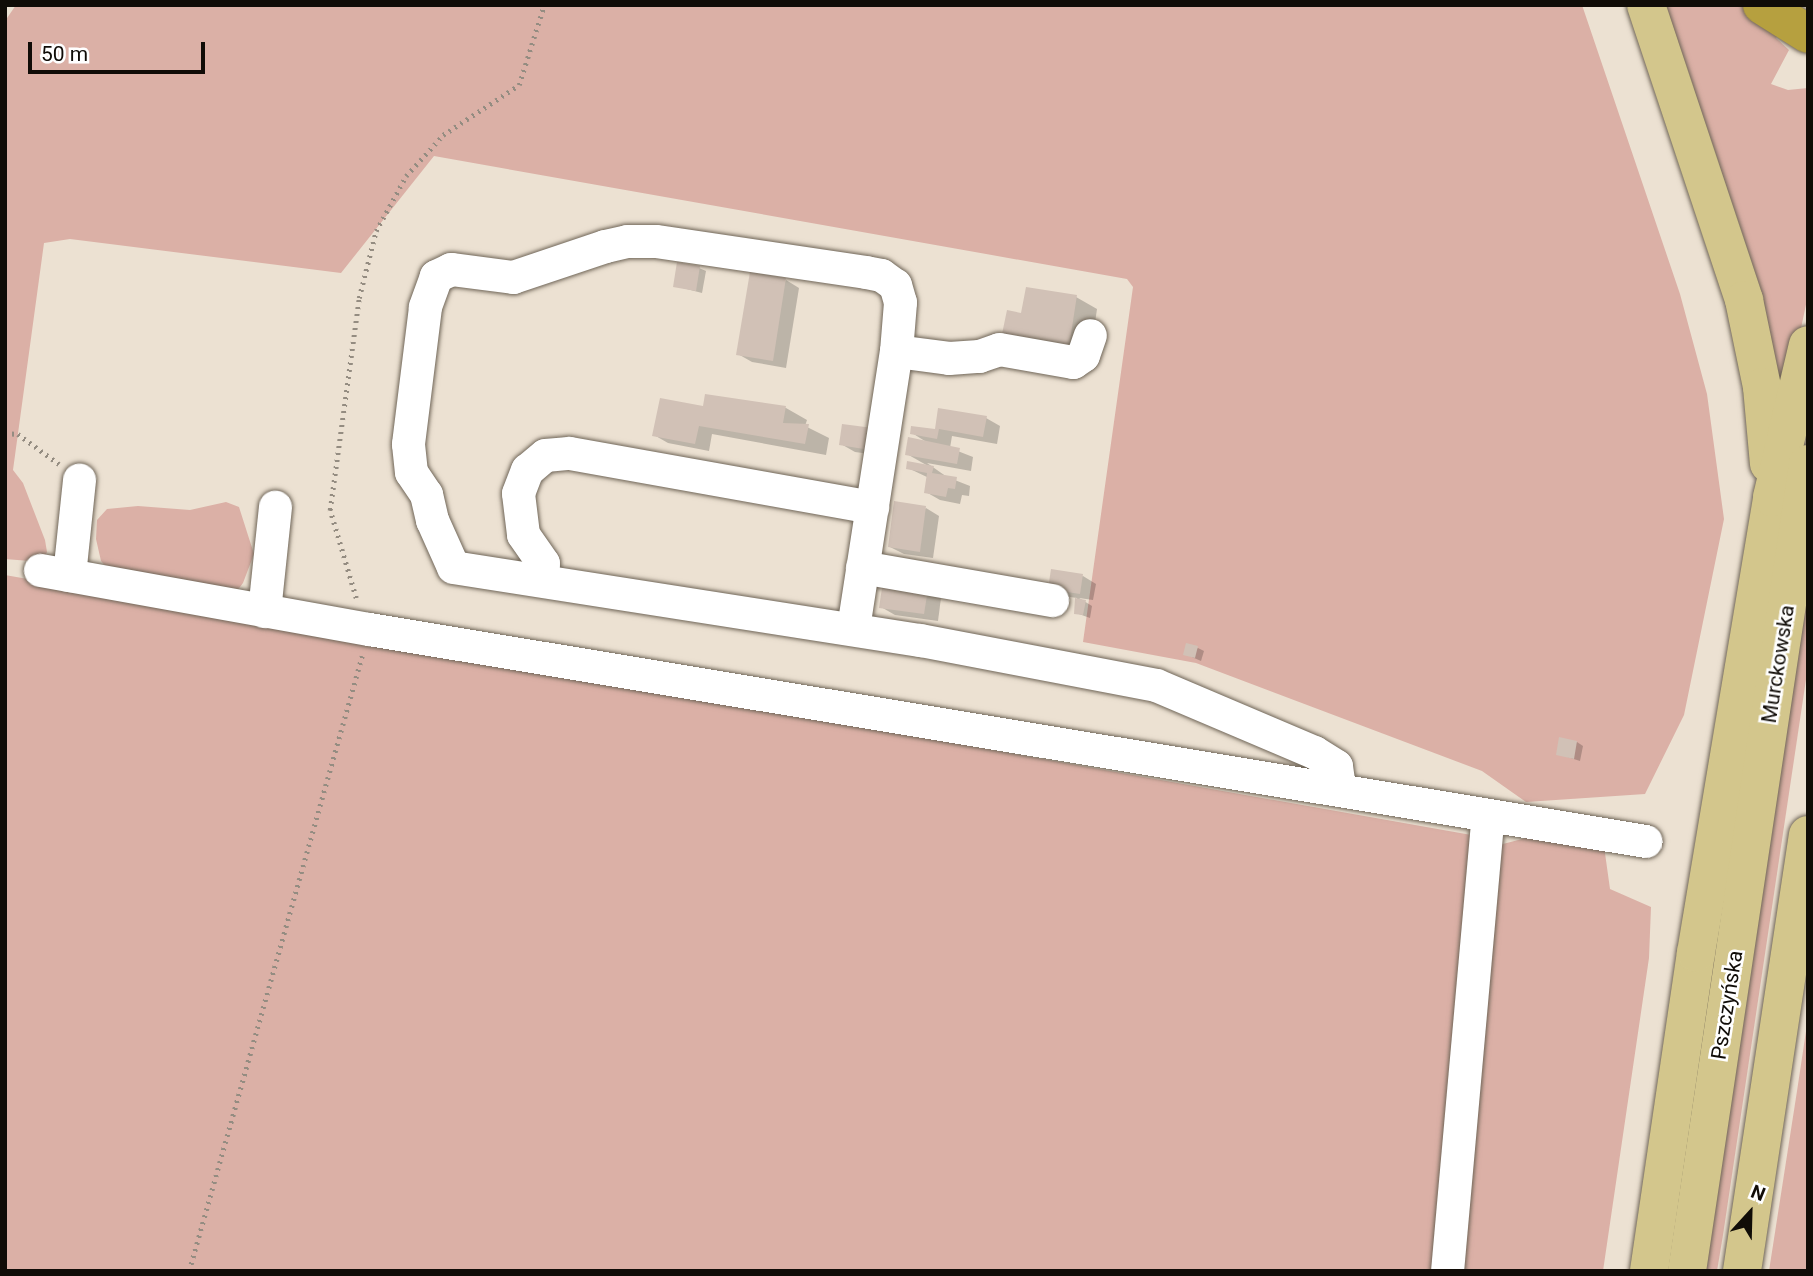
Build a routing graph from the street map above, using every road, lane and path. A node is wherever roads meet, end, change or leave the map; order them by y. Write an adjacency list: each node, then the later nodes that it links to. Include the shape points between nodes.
1 (1646, 5): 10 (main road, via 1751,327 1762,387)
2 (1762, 5): 3 (highway)
3 (1808, 34)
4 (1090, 335): 6 (lane, via 1083,355 1073,362 999,349 949,358)
5 (1808, 345): 10 (main road)
6 (896, 351): 12 (lane); 14 (lane, via 900,302 895,285 866,272 627,241 513,276 451,269 436,276 425,307 408,444 411,472 426,494 453,567)
7 (5, 433): 9 (path, via 18,434)
8 (1808, 464): 19 (main road, Murckowska)
9 (79, 480): 16 (lane, via 55,572)
10 (1772, 497): 26 (main road)
11 (275, 507): 16 (lane)
12 (872, 507): 13 (lane); 14 (lane, via 569,453 545,455 527,470 517,493 523,534 542,563)
13 (862, 567): 15 (lane); 17 (lane)
14 (541, 580): 17 (lane)
15 (1052, 600)
16 (264, 611): 18 (lane)
17 (853, 628): 20 (lane, via 1156,685 1314,752 1336,766)
18 (369, 629): 20 (lane); 24 (path)
19 (1766, 740): 27 (main road, Pszczyńska)
20 (1339, 788): 21 (lane)
21 (1488, 816): 23 (lane); 25 (lane)
22 (1808, 835): 28 (main road)
23 (1646, 841)
24 (190, 1271)
25 (1447, 1271)
26 (1649, 1271)
27 (1687, 1271)
28 (1742, 1271)

